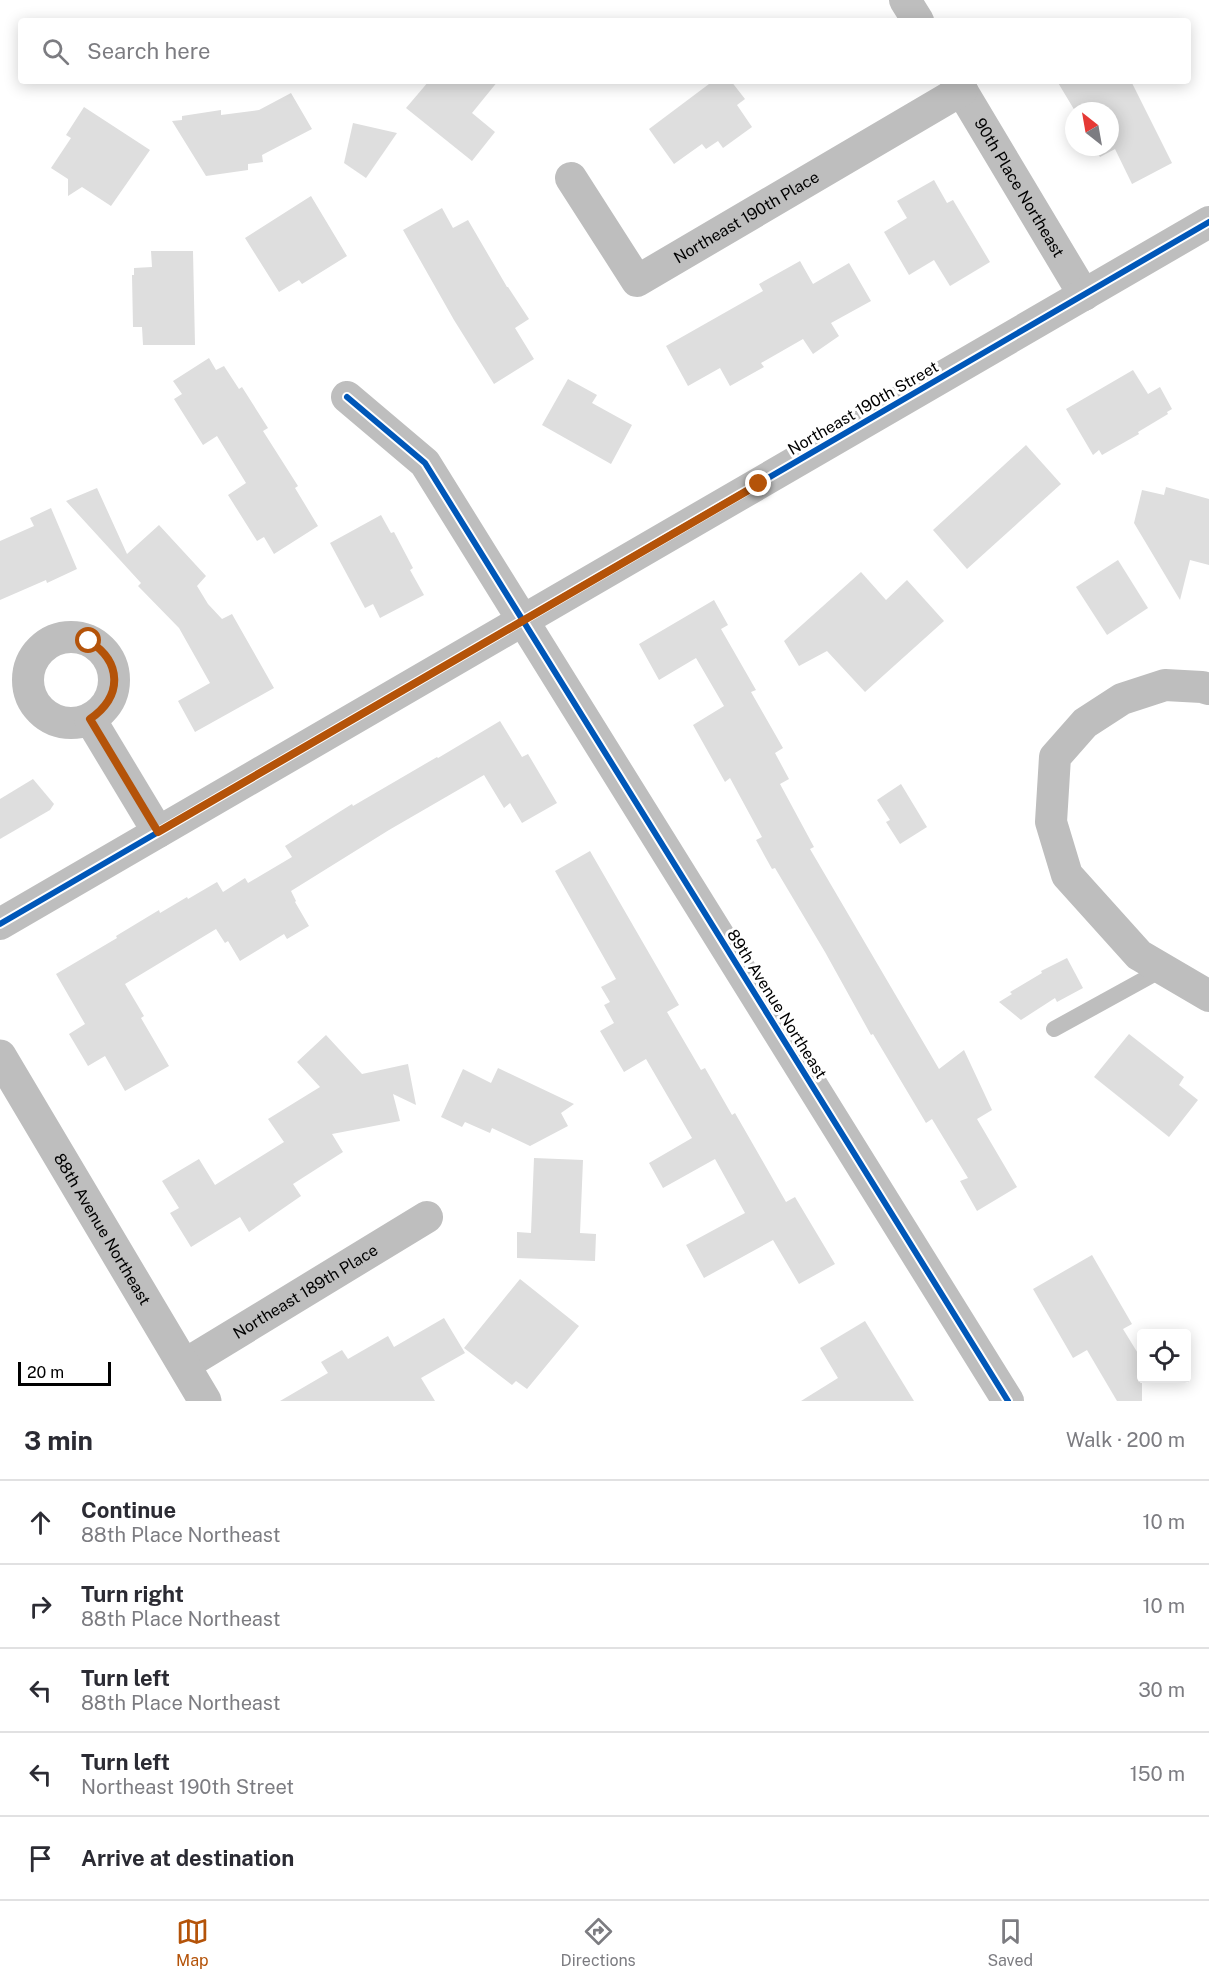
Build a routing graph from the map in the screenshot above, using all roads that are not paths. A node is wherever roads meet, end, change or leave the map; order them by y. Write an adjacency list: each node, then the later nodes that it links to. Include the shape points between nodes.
1 (905, 0): 2 (street)
2 (916, 18)
3 (959, 86): 4 (street, Northeast 190th Place, via 637,281); 6 (street, 90th Place Northeast)
4 (571, 178)
5 (1209, 222): 6 (street, Northeast 190th Street)
6 (1084, 295): 8 (street, Northeast 190th Street)
7 (347, 397): 8 (street, 89th Avenue Northeast, via 425,463)
8 (524, 621): 11 (street, Northeast 190th Street); 20 (street, 89th Avenue Northeast)
9 (1209, 689): 13 (street, via 1165,686 1122,699 1085,723 1055,757 1051,822 1067,875 1139,955)
10 (90, 719): 11 (street)
11 (158, 832): 12 (street, Northeast 190th Street)
12 (0, 924)
13 (1163, 969): 14 (street); 15 (lane)
14 (1209, 996)
15 (1054, 1029)
16 (0, 1056): 18 (street, 88th Avenue Northeast)
17 (427, 1217): 18 (street, Northeast 189th Place)
18 (184, 1365): 19 (street, 88th Avenue Northeast)
19 (205, 1401)
20 (1008, 1401)

